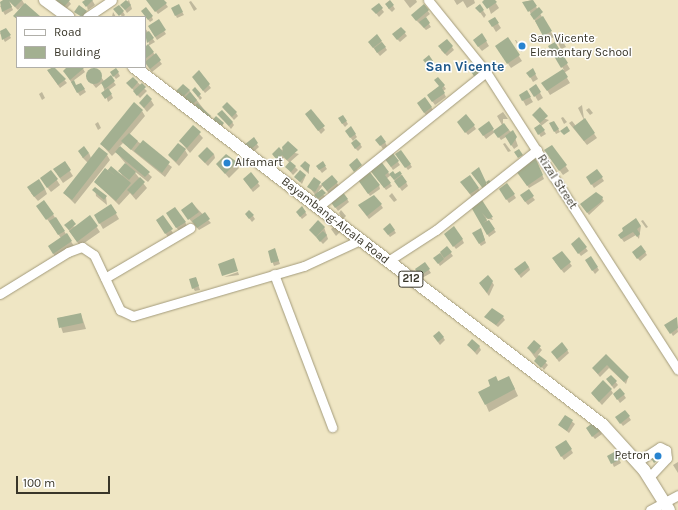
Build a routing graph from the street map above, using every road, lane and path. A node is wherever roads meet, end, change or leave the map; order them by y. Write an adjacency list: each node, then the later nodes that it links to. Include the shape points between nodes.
1 (45, 0): 4 (main road)
2 (112, 0): 5 (street)
3 (428, 0): 7 (street, Rizal Street)
4 (67, 16)
5 (88, 16)
6 (135, 68): 9 (main road, Bayambang-Alcala Road / 212)
7 (486, 72): 8 (street, Rizal Street); 9 (street)
8 (537, 150): 12 (street, via 436,230); 16 (street, Rizal Street)
9 (318, 207): 11 (main road, Bayambang-Alcala Road / 212)
10 (190, 228): 14 (street)
11 (360, 240): 12 (main road, Bayambang-Alcala Road / 212); 13 (street, via 328,257)
12 (388, 261): 18 (main road, Bayambang-Alcala Road / 212, via 579,405)
13 (274, 274): 14 (street, via 133,316 120,310); 17 (street)
14 (105, 278): 15 (street, via 94,255 76,248)
15 (0, 294)
16 (678, 370)
17 (332, 427)
18 (637, 462): 19 (main road, Bayambang-Alcala Road / 212); 19 (street, via 660,447 666,450 667,458)
19 (649, 477): 21 (main road, Bayambang-Alcala Road / 212)
20 (678, 496): 21 (street)
21 (667, 506): 22 (street)
22 (650, 510)

